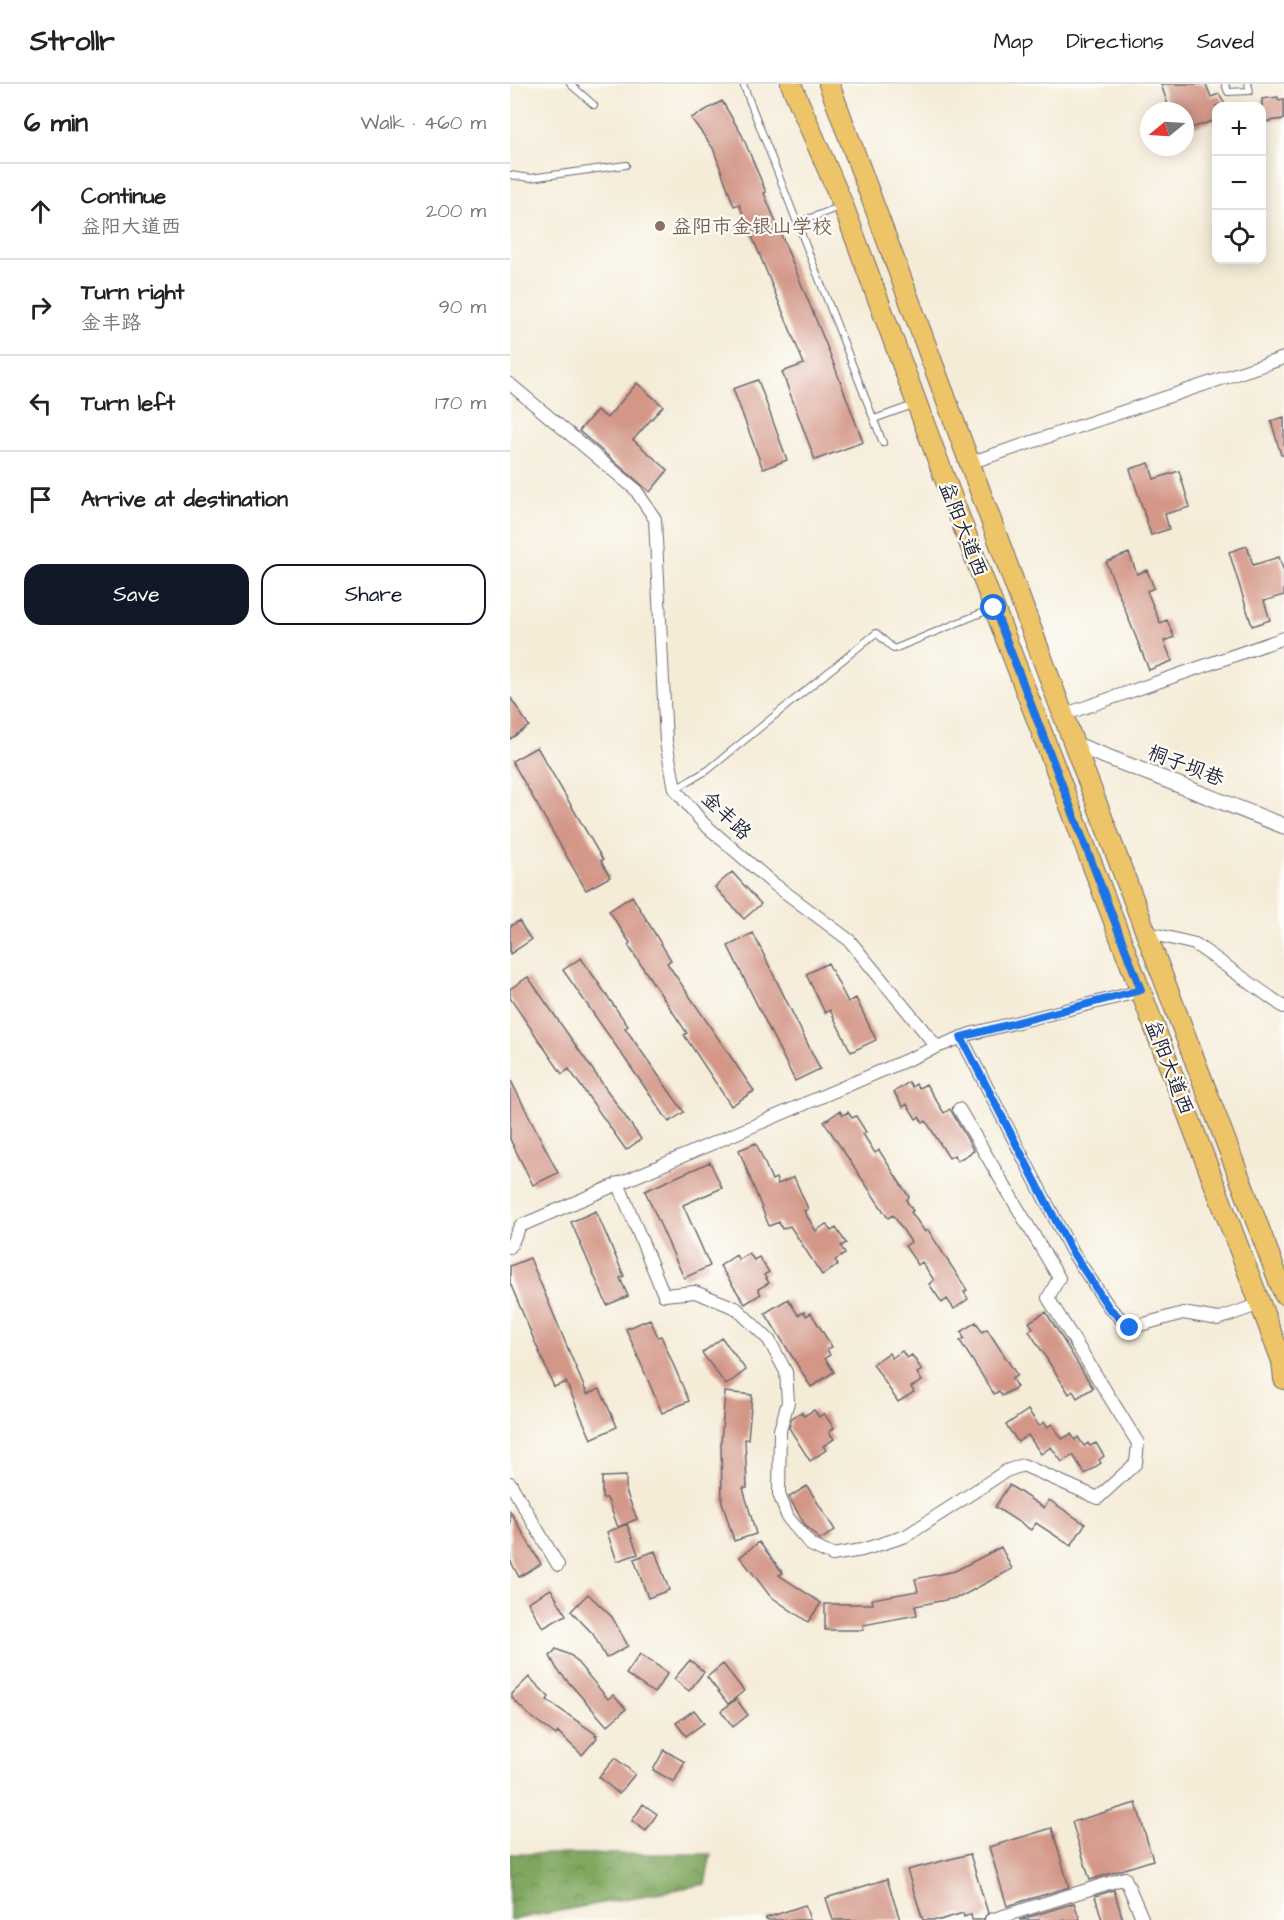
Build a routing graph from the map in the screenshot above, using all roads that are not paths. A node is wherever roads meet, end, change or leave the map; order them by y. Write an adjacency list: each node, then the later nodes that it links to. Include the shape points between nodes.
1 (570, 84): 7 (lane)
2 (743, 84): 11 (lane)
3 (791, 84): 10 (main road, 益阳大道西)
4 (829, 84): 17 (main road, 益阳大道西)
5 (1225, 84): 6 (lane, via 1228,92 1250,91)
6 (1248, 84)
7 (594, 105)
8 (626, 165): 9 (lane, via 530,178)
9 (510, 175)
10 (843, 205): 11 (lane); 14 (main road, 益阳大道西)
11 (798, 223): 15 (lane)
12 (1284, 358): 17 (street)
13 (510, 384): 22 (street, 金丰路, via 635,489 655,519 666,742)
14 (917, 404): 15 (lane); 18 (main road, 益阳大道西)
15 (874, 419): 16 (lane)
16 (883, 443)
17 (969, 462): 20 (main road, 益阳大道西)
18 (994, 608): 22 (lane, via 894,649 876,633 708,770); 25 (main road, 益阳大道西)
19 (1284, 638): 20 (street)
20 (1063, 715): 21 (main road, 益阳大道西)
21 (1074, 744): 23 (street, 桐子坝巷); 24 (main road, 益阳大道西)
22 (675, 789): 28 (street, 金丰路, via 712,830 770,881 849,940)
23 (1284, 826)
24 (1145, 932): 26 (street, via 1195,944); 32 (main road, 益阳大道西)
25 (1141, 990): 27 (street); 33 (main road, 益阳大道西)
26 (1284, 1007)
27 (961, 1037): 28 (street); 33 (street, via 1071,1250 1109,1308 1130,1328 1183,1313 1218,1319)
28 (937, 1047): 30 (street)
29 (959, 1109): 30 (street, via 1059,1278 1048,1299 1138,1443 1136,1463 1098,1498 1023,1465 1006,1471 906,1536 832,1555 810,1545 788,1518 779,1494 780,1430 788,1402 786,1372 769,1340 736,1308 695,1293 664,1295)
30 (618, 1182): 31 (street, via 520,1226)
31 (510, 1247)
32 (1284, 1294)
33 (1260, 1304): 34 (main road, 益阳大道西, via 1282,1361)
34 (1284, 1379)
35 (510, 1483): 36 (street)
36 (558, 1565)
37 (991, 1920): 38 (street, via 1125,1878)
38 (1143, 1920)

